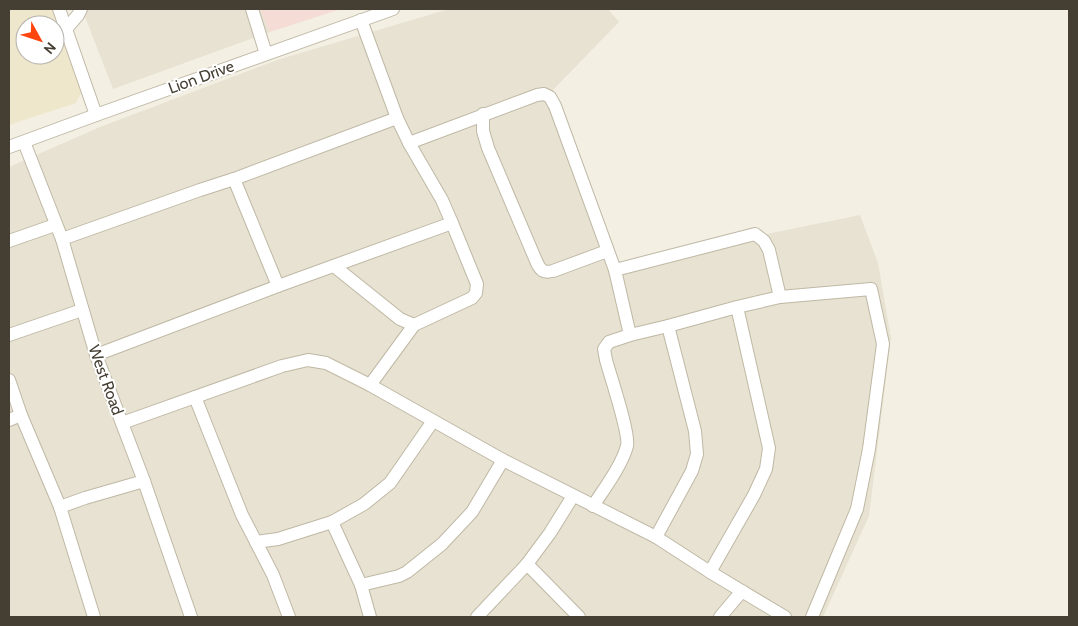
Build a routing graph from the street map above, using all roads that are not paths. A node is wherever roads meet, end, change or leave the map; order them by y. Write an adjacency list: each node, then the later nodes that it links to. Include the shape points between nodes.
1 (59, 9): 6 (street)
2 (81, 9): 6 (street)
3 (252, 9): 7 (street)
4 (393, 9): 5 (street, Lion Drive)
5 (361, 20): 7 (street, Lion Drive); 10 (street)
6 (66, 29): 9 (street)
7 (266, 54): 9 (street, Lion Drive)
8 (483, 114): 12 (street); 19 (street, via 537,95 550,96); 19 (street, via 488,148 541,270 546,273 553,271)
9 (96, 115): 11 (street, Lion Drive)
10 (397, 118): 12 (street); 14 (street)
11 (24, 142): 13 (street, Lion Drive); 16 (street, West Road)
12 (409, 143): 15 (street)
13 (9, 147)
14 (234, 179): 17 (street); 22 (street)
15 (452, 223): 20 (street); 26 (street, via 476,284 476,293 472,298)
16 (55, 224): 17 (street, West Road); 18 (street)
17 (62, 239): 25 (street, West Road)
18 (9, 241)
19 (607, 251): 21 (street)
20 (334, 266): 22 (street); 26 (street, via 400,318)
21 (615, 270): 23 (street, via 755,234 770,250); 28 (street)
22 (278, 286): 30 (street)
23 (780, 297): 24 (street); 58 (street, via 871,289 883,344 869,449 856,509)
24 (738, 307): 27 (street); 47 (street, via 768,448 766,469)
25 (82, 310): 29 (street); 30 (street, West Road)
26 (414, 325): 32 (street)
27 (668, 326): 28 (street); 44 (street, via 695,431 697,454 692,471)
28 (630, 334): 41 (street, via 609,342 604,349 628,444)
29 (9, 335)
30 (96, 355): 37 (street, West Road)
31 (9, 380): 34 (street)
32 (370, 385): 33 (street, via 326,363 308,360); 36 (street)
33 (195, 397): 37 (street); 45 (street)
34 (21, 415): 35 (street); 42 (street)
35 (9, 420)
36 (433, 421): 38 (street); 43 (street, via 390,483 364,504)
37 (122, 423): 39 (street, West Road)
38 (503, 460): 40 (street); 48 (street, via 472,512 442,544 407,572)
39 (144, 482): 42 (street); 51 (street, West Road)
40 (573, 496): 41 (street); 46 (street)
41 (593, 506): 44 (street)
42 (60, 507): 50 (street)
43 (332, 522): 45 (street, via 278,539); 48 (street)
44 (656, 537): 47 (street)
45 (256, 542): 52 (street)
46 (527, 564): 54 (street); 55 (street)
47 (710, 572): 49 (street)
48 (361, 586): 53 (street)
49 (742, 591): 56 (street); 57 (street)
50 (94, 617)
51 (191, 617)
52 (289, 617)
53 (370, 617)
54 (477, 617)
55 (579, 617)
56 (720, 617)
57 (785, 617)
58 (812, 617)

